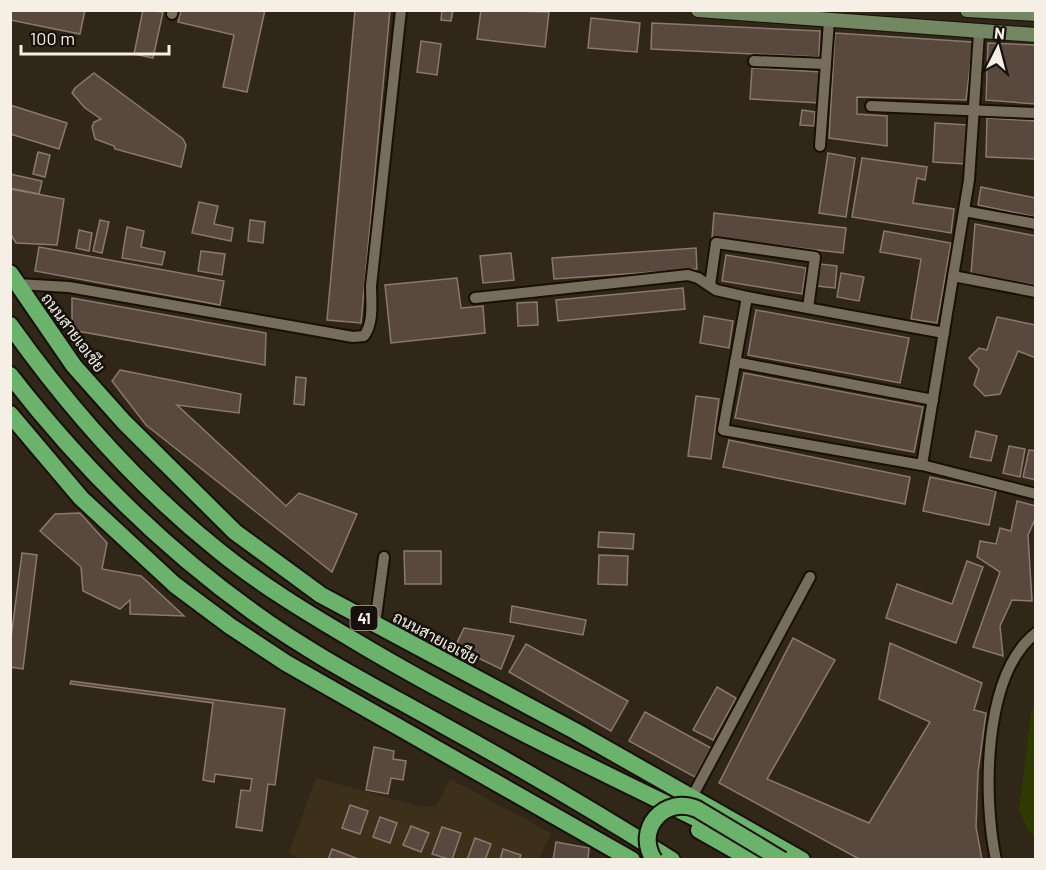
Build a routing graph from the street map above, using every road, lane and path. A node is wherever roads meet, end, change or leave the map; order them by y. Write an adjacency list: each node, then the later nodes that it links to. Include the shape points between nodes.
1 (401, 10): 18 (street, via 369,330 364,336)
2 (698, 10): 6 (main road)
3 (967, 10): 4 (main road)
4 (979, 11): 5 (main road)
5 (1035, 14)
6 (829, 21): 7 (main road); 10 (street)
7 (979, 33): 8 (main road); 12 (street)
8 (1035, 35)
9 (754, 61): 10 (street)
10 (826, 64): 14 (street)
11 (872, 106): 12 (street)
12 (975, 112): 13 (street); 15 (street)
13 (1035, 113)
14 (820, 146)
15 (964, 211): 16 (street); 17 (street)
16 (1035, 224)
17 (953, 276): 20 (street); 25 (street)
18 (14, 279): 34 (highway, ถนนสายเอเชีย / 41, via 74,366 124,422 235,532 321,595)
19 (710, 285): 21 (street); 22 (street, via 688,275); 23 (street, via 716,243 815,257)
20 (1035, 292)
21 (747, 297): 23 (street); 26 (street)
22 (475, 298)
23 (808, 308): 25 (street)
24 (10, 325): 36 (highway, 41, via 85,420 136,476 220,552 309,614 413,675)
25 (944, 333): 28 (street)
26 (735, 362): 28 (street); 30 (street, via 723,430)
27 (10, 375): 38 (highway, via 66,444 139,519 255,614 326,660 501,757)
28 (933, 400): 30 (street)
29 (10, 414): 39 (highway, via 81,498 175,585 230,626 286,663)
30 (922, 465): 31 (street)
31 (1035, 494)
32 (384, 557): 34 (street)
33 (810, 577): 37 (street)
34 (375, 624): 37 (highway, ถนนสายเอเชีย / 41)
35 (1035, 633): 44 (street, via 1010,666 995,719 988,795)
36 (560, 751): 41 (highway); 42 (highway, 41)
37 (692, 798): 43 (highway, ถนนสายเอเชีย / 41)
38 (654, 854): 40 (highway); 42 (highway, bridge, via 647,844 651,823 665,809 685,805 698,809)
39 (632, 860)
40 (673, 860)
41 (752, 860)
42 (780, 860)
43 (802, 860)
44 (996, 860)

